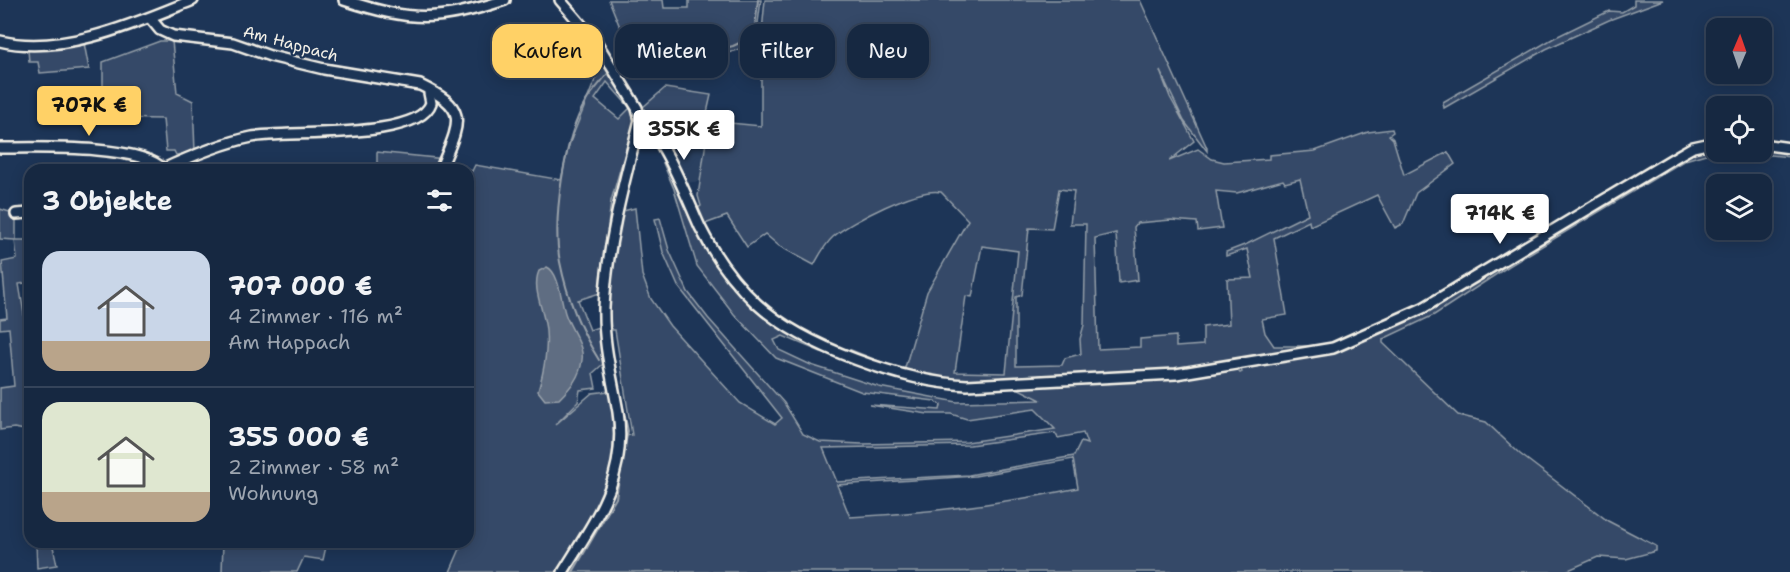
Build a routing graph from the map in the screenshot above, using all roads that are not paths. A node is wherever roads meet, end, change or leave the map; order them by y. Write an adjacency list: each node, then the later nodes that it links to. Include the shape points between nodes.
1 (193, 0): 5 (street)
2 (344, 0): 3 (street, via 421,18 460,15)
3 (505, 0)
4 (560, 0): 8 (street, via 587,29)
5 (150, 18): 6 (street, via 85,37 11,44); 7 (street, Am Happach, via 160,30 173,36 233,43 324,69 420,86)
6 (0, 41)
7 (429, 93): 13 (street, Am Happach, via 448,100 456,116); 15 (street, via 431,103 425,112 394,124 343,133 253,136)
8 (639, 114): 9 (street, via 669,160 709,245 745,292 767,313 867,363 928,382 967,385 1168,375 1333,348 1423,308 1679,155); 18 (street, via 616,213 605,300 606,352 619,423 616,465 608,499)
9 (1706, 144)
10 (1772, 146): 12 (street)
11 (0, 148): 14 (street, via 108,152 146,158)
12 (1790, 148)
13 (443, 163)
14 (158, 164)
15 (176, 164)
16 (24, 213): 17 (street)
17 (16, 214)
18 (563, 572)

